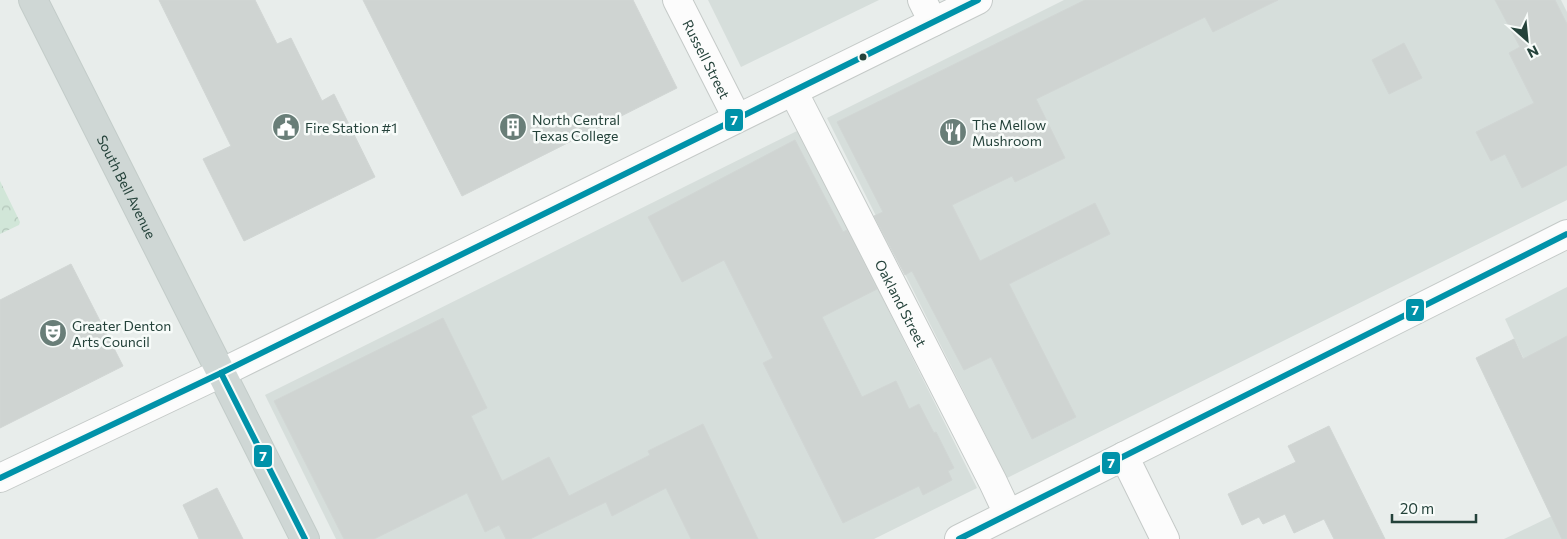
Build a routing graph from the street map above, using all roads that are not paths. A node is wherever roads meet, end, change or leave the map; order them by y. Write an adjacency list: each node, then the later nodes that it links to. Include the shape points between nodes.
1 (33, 0): 8 (main road, South Bell Avenue)
2 (677, 0): 6 (street, Russell Street)
3 (978, 0): 4 (street)
4 (928, 11): 5 (street)
5 (793, 91): 6 (street); 11 (street, Oakland Street)
6 (737, 118): 8 (street)
7 (1567, 234): 9 (street)
8 (221, 373): 10 (street); 12 (main road, South Bell Avenue)
9 (1124, 456): 11 (street); 14 (street)
10 (0, 478)
11 (1008, 514): 13 (street)
12 (305, 539)
13 (959, 539)
14 (1165, 539)

